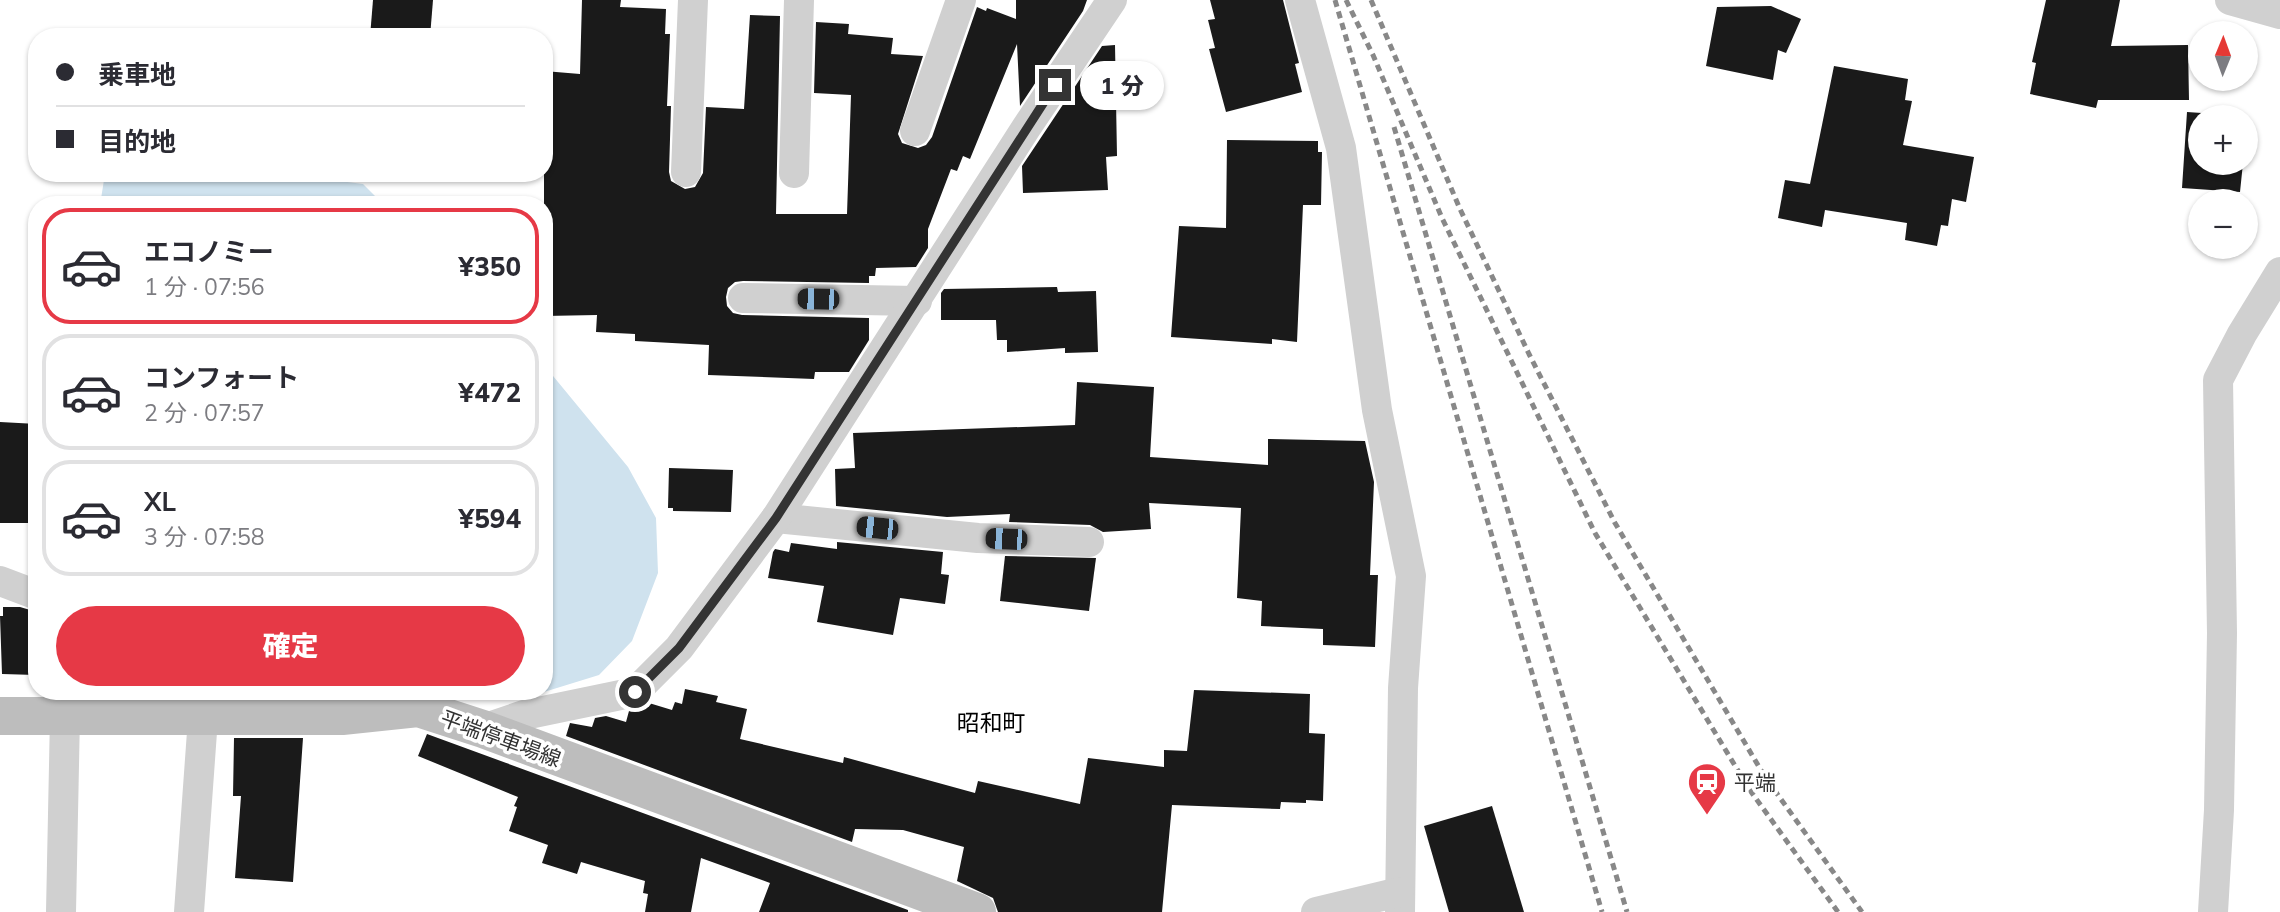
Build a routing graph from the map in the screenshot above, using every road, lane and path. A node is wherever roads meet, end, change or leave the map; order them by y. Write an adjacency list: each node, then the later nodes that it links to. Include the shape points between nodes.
1 (693, 0): 9 (street)
2 (799, 0): 10 (street)
3 (961, 0): 8 (street)
4 (1112, 0): 13 (street)
5 (1300, 0): 24 (street, via 1341,148 1377,410 1411,576 1403,688)
6 (2230, 0): 7 (street)
7 (2280, 14)
8 (915, 131)
9 (686, 172)
10 (794, 173)
11 (2280, 272): 29 (street, via 2218,380 2222,633)
12 (743, 298): 13 (street)
13 (917, 301): 14 (street)
14 (776, 518): 15 (street, via 978,538); 23 (street, via 679,648 635,692 524,715)
15 (1089, 541)
16 (0, 581): 17 (street)
17 (28, 592)
18 (307, 700): 21 (street)
19 (0, 716): 20 (main road, 平端停車場線)
20 (65, 716): 22 (main road, 平端停車場線); 25 (street)
21 (342, 716): 22 (main road, 平端停車場線); 23 (main road, 平端停車場線, via 418,708)
22 (203, 718): 26 (street)
23 (483, 729): 27 (main road, 平端停車場線)
24 (1400, 902): 28 (street)
25 (61, 912)
26 (189, 912)
27 (977, 912)
28 (1316, 912)
29 (2213, 912)

